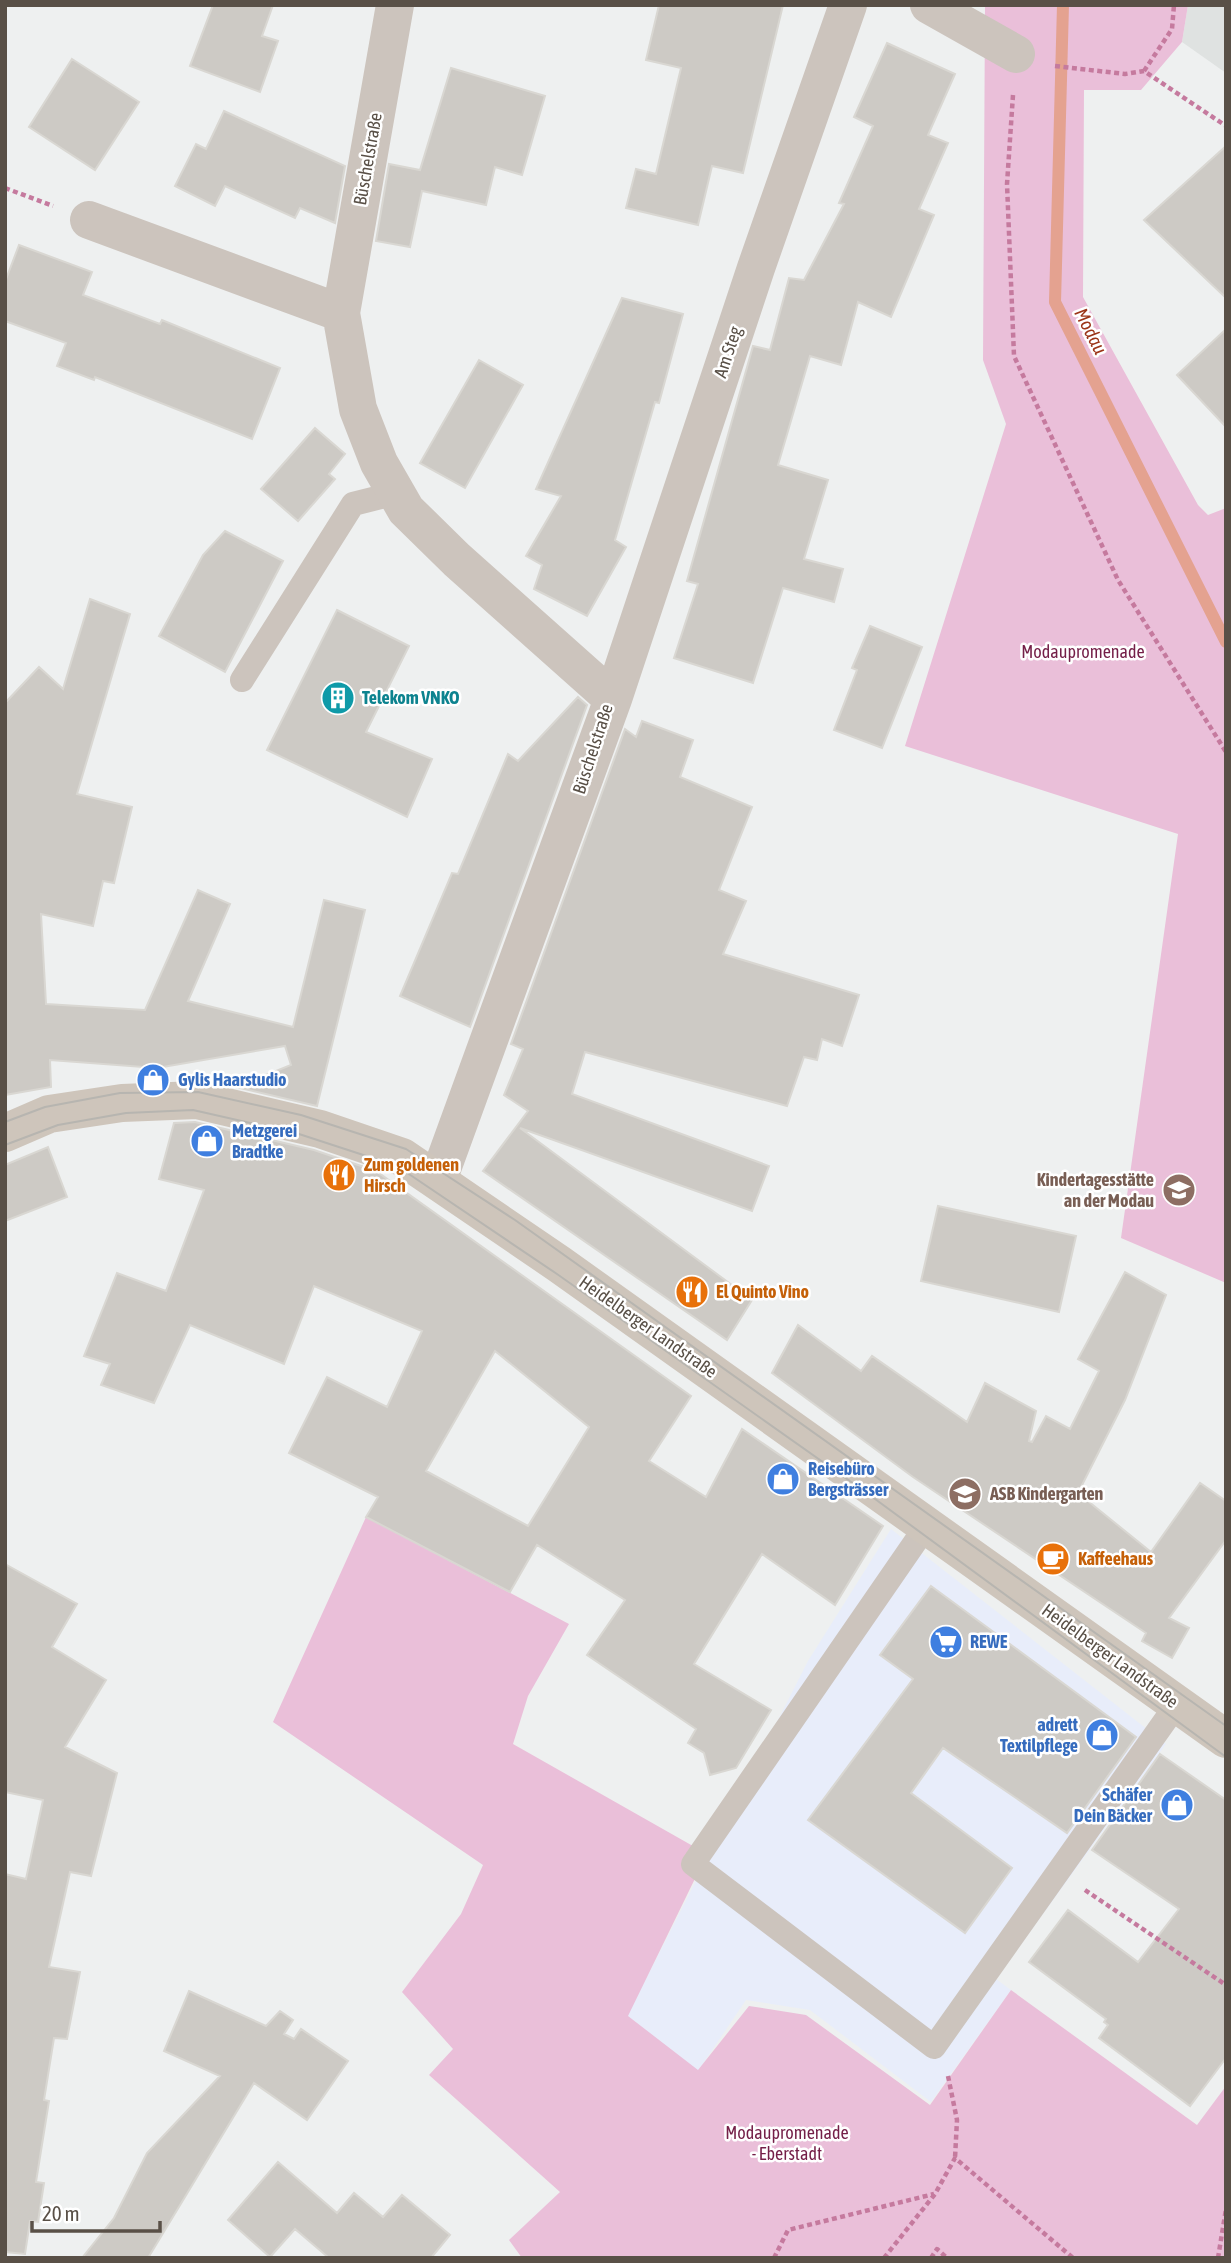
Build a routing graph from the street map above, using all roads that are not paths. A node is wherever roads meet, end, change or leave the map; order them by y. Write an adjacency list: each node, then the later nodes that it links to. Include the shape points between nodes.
1 (395, 5): 6 (street, Büschelstraße)
2 (848, 5): 9 (street, Am Steg)
3 (929, 5): 4 (street)
4 (1029, 59)
5 (89, 220): 6 (street)
6 (341, 313): 7 (street, Büschelstraße, via 358,409 379,463)
7 (397, 493): 8 (lane, via 353,504); 9 (street, Büschelstraße, via 406,510 457,560)
8 (242, 680)
9 (612, 699): 11 (street, Büschelstraße)
10 (5, 1133): 11 (street, Heidelberger Landstraße, via 49,1115 122,1103 197,1100 320,1129 402,1157)
11 (439, 1180): 12 (street, Heidelberger Landstraße)
12 (927, 1525): 13 (street, Heidelberger Landstraße); 13 (lane, via 693,1864 934,2047)
13 (1177, 1704): 14 (street, Heidelberger Landstraße)
14 (1226, 1739)

